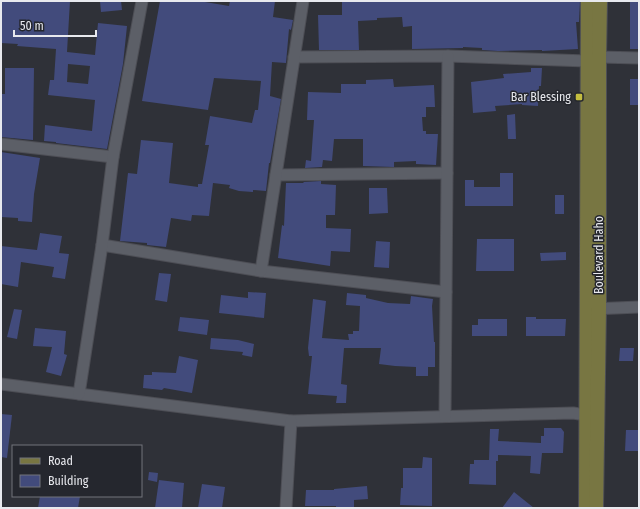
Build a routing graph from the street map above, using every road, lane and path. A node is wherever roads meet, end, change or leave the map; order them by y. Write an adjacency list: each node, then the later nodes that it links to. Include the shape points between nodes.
1 (142, 1): 10 (street)
2 (303, 1): 6 (street)
3 (588, 1): 8 (main road, Boulevard Haho)
4 (600, 1): 8 (main road, Boulevard Haho)
5 (448, 56): 6 (street); 8 (street); 11 (street)
6 (294, 57): 12 (street)
7 (639, 58): 8 (street)
8 (593, 59): 17 (main road, Boulevard Haho)
9 (1, 144): 10 (street)
10 (114, 157): 13 (street)
11 (447, 173): 12 (street); 15 (street)
12 (276, 175): 14 (street)
13 (102, 245): 14 (street); 19 (street)
14 (261, 271): 15 (street)
15 (446, 292): 21 (street)
16 (639, 307): 17 (street)
17 (593, 308): 20 (main road, Boulevard Haho); 25 (main road, Boulevard Haho)
18 (1, 384): 19 (street)
19 (79, 394): 22 (street)
20 (586, 415): 21 (street, via 573,413); 24 (main road, Boulevard Haho)
21 (445, 416): 22 (street)
22 (291, 421): 23 (street)
23 (286, 508)
24 (586, 508)
25 (596, 508)

